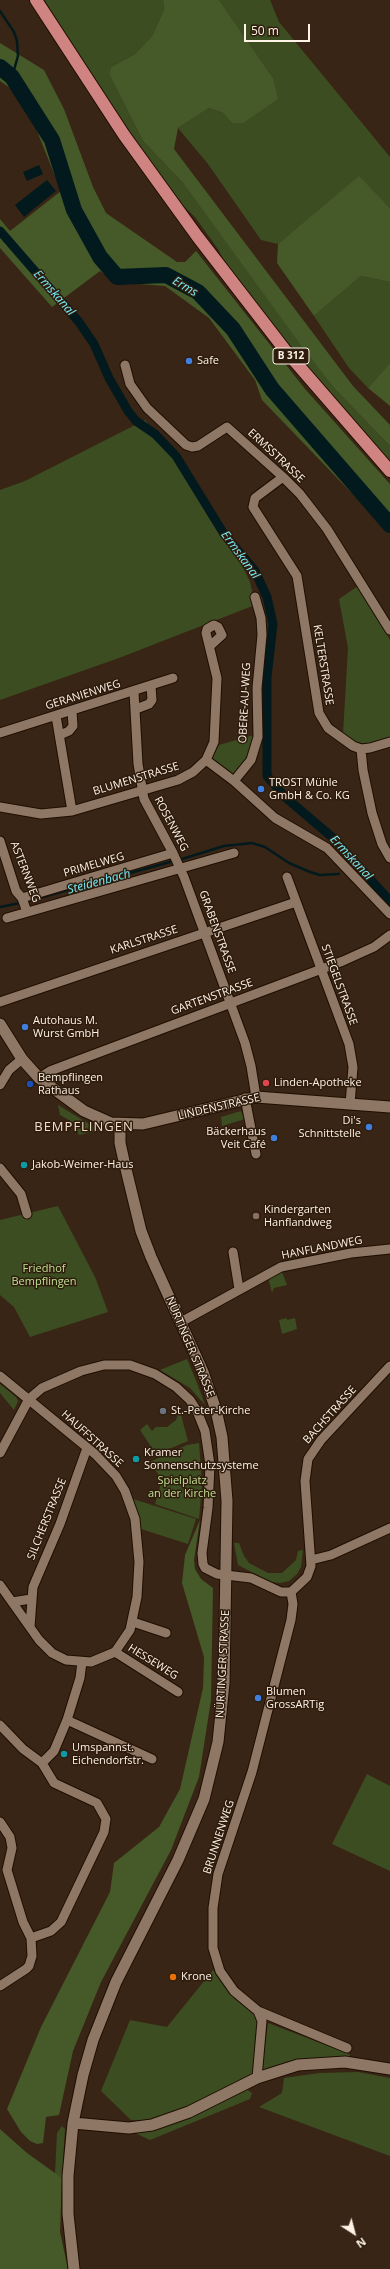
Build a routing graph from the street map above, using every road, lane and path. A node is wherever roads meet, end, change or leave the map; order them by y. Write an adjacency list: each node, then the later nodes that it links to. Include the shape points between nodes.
1 (36, 0): 3 (highway, B 312, via 113,118 197,236 290,355)
2 (124, 365): 4 (street, ERMSSTRASSE, via 130,384 147,408 186,445 192,448 198,446 226,427)
3 (390, 471)
4 (283, 477): 6 (street, ERMSSTRASSE, via 327,529); 17 (street, KELTERSTRASSE, via 255,498 253,507 297,576 319,713 328,728 336,735)
5 (255, 597): 19 (street, OBERE-AU-WEG, via 262,634 257,688 258,737 251,760)
6 (390, 630)
7 (210, 646): 18 (street, BLUMENSTRASSE, via 217,678 217,705 214,742)
8 (173, 678): 9 (street, GERANIENWEG)
9 (151, 686): 10 (street, GERANIENWEG); 11 (street, via 152,700 149,704)
10 (134, 692): 11 (street, ROSENWEG); 12 (street, GERANIENWEG)
11 (136, 709): 20 (street, ROSENWEG, via 138,764)
12 (72, 711): 13 (street, GERANIENWEG); 15 (street, via 73,726)
13 (56, 716): 14 (street, GERANIENWEG); 15 (street)
14 (0, 733)
15 (60, 735): 22 (street)
16 (390, 742): 17 (street)
17 (361, 749): 26 (street, via 372,813 382,844)
18 (206, 760): 19 (street); 20 (street, BLUMENSTRASSE, via 186,777)
19 (234, 781): 32 (street, via 275,818 327,848)
20 (142, 790): 22 (street, BLUMENSTRASSE); 24 (street, ROSENWEG, via 146,806)
21 (0, 807): 22 (street, BLUMENSTRASSE, via 41,814)
22 (72, 811)
23 (0, 841): 29 (street, ASTERNWEG, via 16,891)
24 (173, 853): 27 (street, ROSENWEG); 29 (street, PRIMELWEG)
25 (234, 853): 27 (street)
26 (390, 858)
27 (180, 868): 31 (street); 34 (street, GRABENSTRASSE)
28 (287, 877): 30 (street, STIEGELSTRASSE)
29 (22, 898): 31 (street, ASTERNWEG)
30 (296, 902): 34 (street, KARLSTRASSE); 36 (street, STIEGELSTRASSE)
31 (27, 912): 33 (street)
32 (390, 914)
33 (7, 918)
34 (205, 933): 37 (street, KARLSTRASSE); 38 (street, GRABENSTRASSE)
35 (390, 935): 36 (street, GARTENSTRASSE, via 369,950)
36 (321, 970): 38 (street, GARTENSTRASSE); 44 (street, STIEGELSTRASSE, via 352,1057)
37 (0, 1002)
38 (230, 1003): 41 (street, GARTENSTRASSE, via 50,1071); 43 (street, GRABENSTRASSE, via 249,1056)
39 (1, 1029): 40 (street)
40 (22, 1059): 41 (street); 42 (street, via 9,1070)
41 (39, 1078): 46 (street, via 84,1111 103,1121)
42 (0, 1085)
43 (250, 1098): 44 (street, LINDENSTRASSE); 46 (street, LINDENSTRASSE, via 152,1122); 47 (street, GRABENSTRASSE)
44 (350, 1104): 45 (street, LINDENSTRASSE)
45 (390, 1108)
46 (120, 1125): 53 (street, NÜRTINGER STRASSE, via 121,1149 138,1221 151,1257)
47 (256, 1154)
48 (0, 1168): 49 (street, via 21,1194)
49 (27, 1214)
50 (390, 1249): 52 (street, HANFLANDWEG, via 351,1253 281,1267)
51 (233, 1252): 52 (street)
52 (239, 1289): 53 (street, HANFLANDWEG)
53 (181, 1322): 61 (street, NÜRTINGER STRASSE, via 209,1388 222,1437 227,1490)
54 (390, 1366): 60 (street, BACHSTRASSE, via 321,1440 308,1459 305,1481)
55 (0, 1376): 56 (street, HAUFFSTRASSE)
56 (28, 1399): 57 (street, HAUFFSTRASSE); 58 (street); 61 (street, via 42,1388 81,1371 112,1364 130,1365 147,1370 180,1391 197,1411 207,1442 210,1489 201,1559 210,1572)
57 (88, 1448): 64 (street, SILCHERSTRASSE, via 37,1577); 66 (street, HAUFFSTRASSE, via 119,1480 136,1519 139,1562)
58 (0, 1453)
59 (390, 1528): 60 (street, via 331,1555)
60 (311, 1560): 63 (street, via 307,1577)
61 (226, 1574): 63 (street, via 251,1578 280,1592); 83 (street, NÜRTINGER STRASSE, via 224,1683 218,1742 208,1788 194,1826 124,1965 103,2014 87,2059)
62 (0, 1585): 65 (street)
63 (291, 1592): 79 (street, BRUNNENWEG, via 291,1620 252,1772 218,1874 213,1908 213,1948 220,1971 234,1991)
64 (31, 1599): 65 (street); 67 (street, SILCHERSTRASSE)
65 (12, 1602): 67 (street)
66 (133, 1622): 68 (street); 69 (street, HAUFFSTRASSE)
67 (30, 1627): 70 (street, via 52,1653 66,1660)
68 (166, 1633)
69 (115, 1652): 70 (street, via 99,1660); 71 (street, HESSEWEG)
70 (82, 1662): 72 (street, via 80,1678)
71 (178, 1692)
72 (66, 1720): 74 (street); 75 (street, via 54,1752)
73 (0, 1725): 75 (street, via 23,1750)
74 (152, 1759)
75 (42, 1763): 77 (street, via 54,1783 97,1803 104,1813 105,1825 61,1922 51,1931)
76 (0, 1822): 77 (street, via 10,1837 12,1848 8,1875 23,1922)
77 (31, 1938): 78 (street, via 32,1956 29,1966)
78 (0, 1986)
79 (258, 2011): 80 (street, BRUNNENWEG); 82 (street, via 262,2021)
80 (347, 2048)
81 (390, 2070): 82 (street, via 358,2063 323,2062 298,2065)
82 (257, 2078): 83 (street, via 177,2117 152,2125 129,2128)
83 (73, 2123): 84 (street, NÜRTINGER STRASSE, via 68,2196)
84 (74, 2269)

